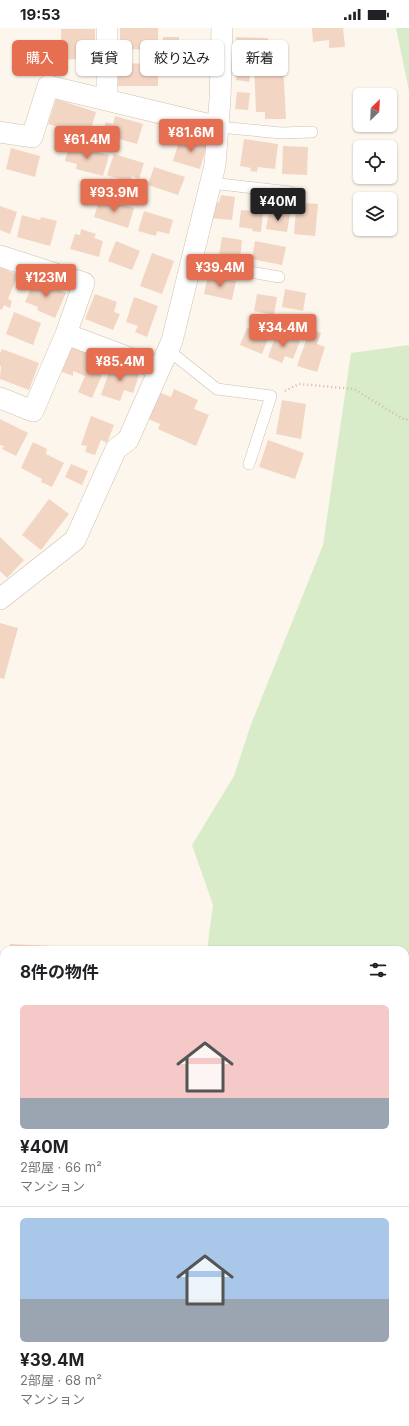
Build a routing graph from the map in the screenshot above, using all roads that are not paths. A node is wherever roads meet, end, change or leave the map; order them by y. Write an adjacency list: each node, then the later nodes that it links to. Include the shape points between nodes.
1 (107, 28): 3 (street)
2 (222, 28): 4 (street)
3 (107, 99): 4 (street); 5 (street, via 48,86 32,136)
4 (219, 127): 6 (lane, via 281,133); 7 (street)
5 (0, 132)
6 (312, 132)
7 (212, 182): 8 (lane); 10 (street)
8 (290, 192)
9 (0, 256): 12 (street, via 84,283)
10 (192, 262): 11 (lane); 13 (street)
11 (279, 277)
12 (66, 334): 14 (street); 15 (street, via 33,411)
13 (168, 350): 14 (street); 16 (lane, via 217,388 271,396)
14 (160, 369): 17 (street, via 128,440 116,449 75,540)
15 (0, 398)
16 (249, 464)
17 (0, 599)

